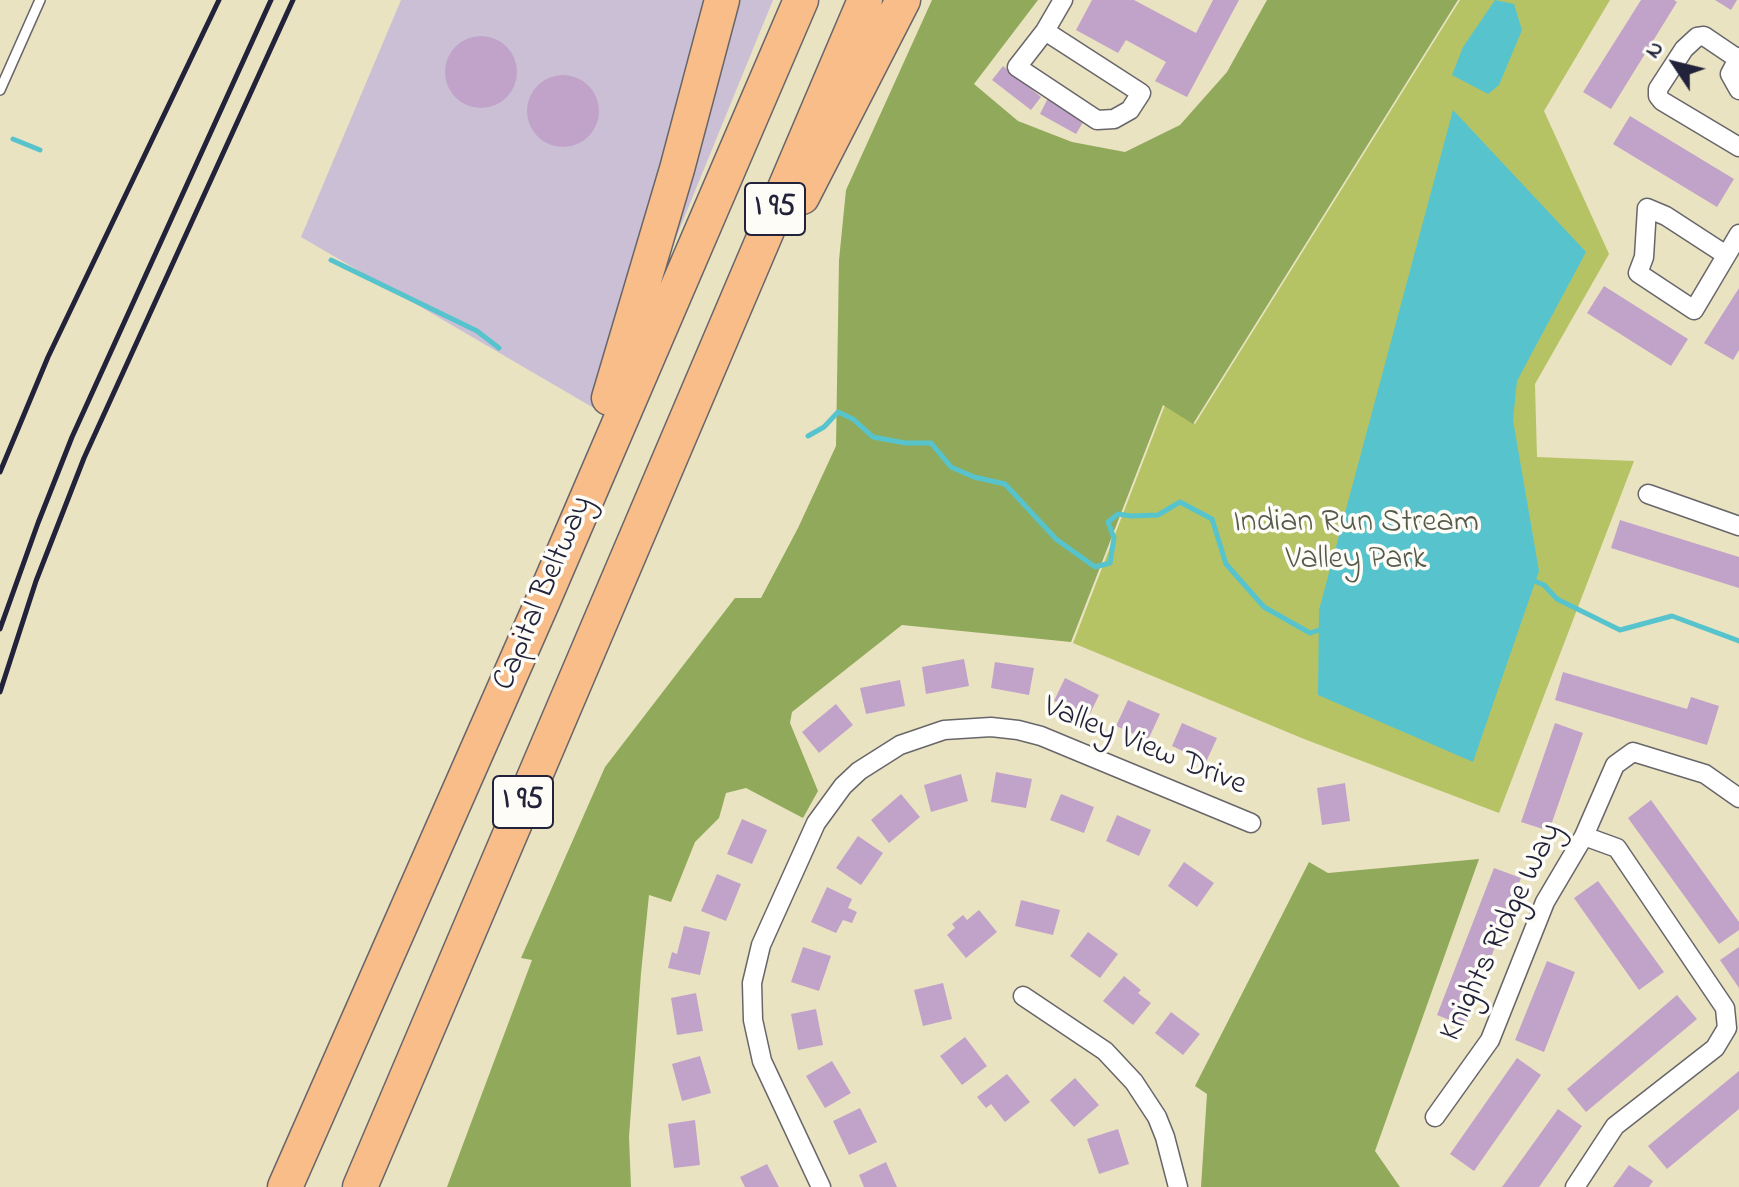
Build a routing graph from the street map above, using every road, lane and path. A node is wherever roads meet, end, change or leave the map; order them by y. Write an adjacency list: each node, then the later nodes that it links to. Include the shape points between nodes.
1 (40, 0): 9 (lane)
2 (722, 0): 17 (highway, via 637,307)
3 (801, 0): 17 (highway, Capital Beltway / I 95)
4 (865, 0): 14 (highway, Capital Beltway / I 95)
5 (903, 0): 14 (highway)
6 (1063, 0): 7 (street)
7 (1045, 31): 7 (street, via 1141,93 1130,110 1097,120 1017,67)
8 (1738, 58): 10 (street, via 1730,74); 11 (street, via 1704,36 1697,37 1684,49 1658,96)
9 (0, 90)
10 (1739, 90)
11 (1739, 147)
12 (1739, 234): 13 (street)
13 (1726, 255): 13 (street, via 1694,310 1638,273 1647,208)
14 (686, 417): 24 (highway, Capital Beltway / I 95)
15 (1648, 494): 16 (street)
16 (1739, 526)
17 (542, 603): 23 (highway, Capital Beltway / I 95)
18 (1739, 798): 20 (street, Knights Ridge Way, via 1705,774 1633,752 1615,765)
19 (1251, 823): 25 (street, Valley View Drive, via 1018,730 944,730 900,745 859,771 816,823 761,945 752,983 762,1061)
20 (1584, 836): 22 (street, Knights Ridge Way, via 1545,902 1490,1040); 27 (street, via 1617,848 1725,1008 1727,1028 1715,1048 1615,1126)
21 (1023, 996): 26 (street, via 1105,1051 1134,1082 1165,1137)
22 (1435, 1117)
23 (285, 1187)
24 (360, 1187)
25 (821, 1187)
26 (1178, 1187)
27 (1575, 1187)

